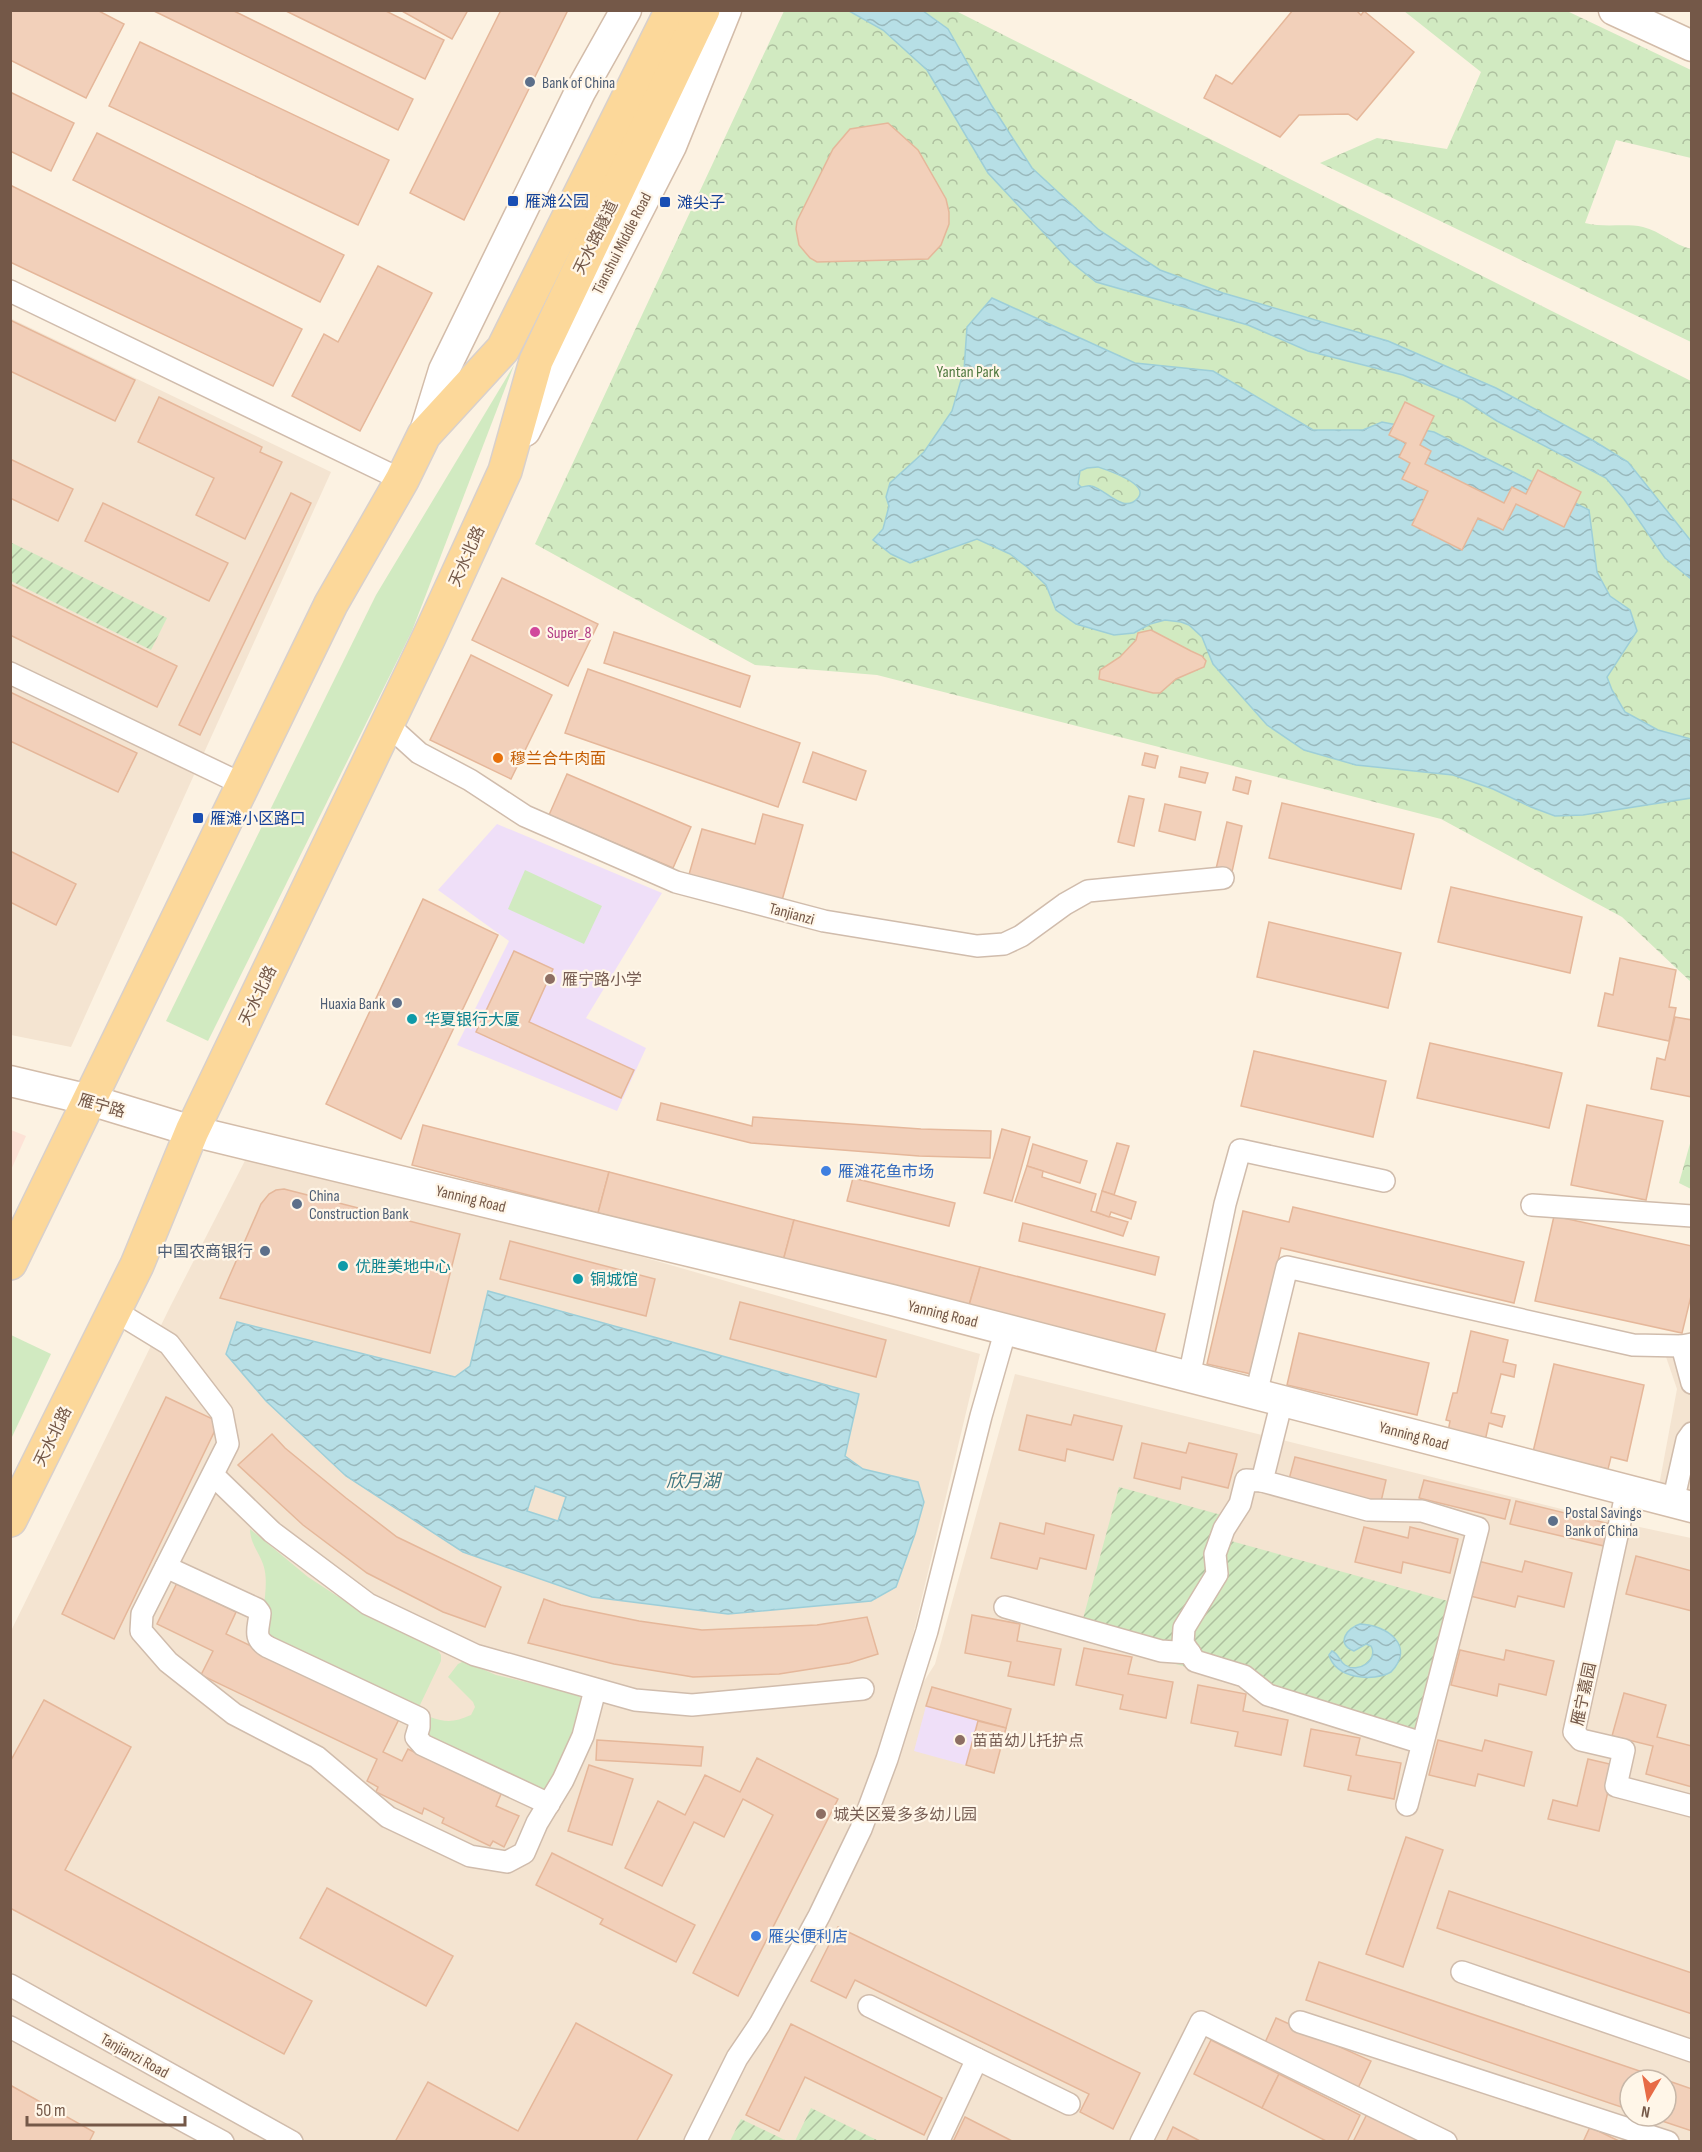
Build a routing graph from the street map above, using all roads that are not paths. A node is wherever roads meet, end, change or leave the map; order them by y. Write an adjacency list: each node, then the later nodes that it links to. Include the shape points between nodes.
1 (626, 10): 8 (main road, via 580,92 444,370)
2 (672, 10): 8 (main road, 天水路隧道, via 503,349)
3 (703, 10): 9 (main road, 天水路隧道, via 536,361)
4 (726, 10): 9 (main road, Tianshui Middle Road, via 670,146)
5 (1614, 10): 6 (main road)
6 (1692, 46)
7 (10, 291): 10 (street)
8 (424, 435): 10 (main road)
9 (505, 471): 12 (main road, 天水北路)
10 (402, 480): 13 (main road, via 331,604)
11 (10, 673): 13 (street)
12 (387, 724): 14 (street, Tanjianzi, via 419,753 525,816 676,882 824,921 977,946 1004,944 1088,891); 17 (main road, 天水北路)
13 (244, 785): 16 (main road)
14 (1223, 878)
15 (10, 1081): 16 (main road, 雁宁路)
16 (90, 1100): 17 (main road, 雁宁路); 21 (main road)
17 (192, 1131): 22 (main road, 天水北路); 23 (main road, Yanning Road)
18 (1384, 1181): 25 (street, via 1240,1150)
19 (1532, 1205): 20 (street)
20 (1692, 1216)
21 (10, 1263)
22 (115, 1311): 29 (street, via 169,1344 222,1413 228,1444); 33 (main road, 天水北路)
23 (1006, 1329): 25 (main road, Yanning Road); 53 (street, via 927,1631 861,1829 814,1926 765,2016 737,2058)
24 (1687, 1345): 26 (street); 27 (street, via 1633,1345 1287,1267)
25 (1189, 1377): 27 (main road, Yanning Road)
26 (1692, 1383)
27 (1269, 1397): 30 (street); 31 (main road, Yanning Road)
28 (1692, 1433): 32 (street, via 1687,1440)
29 (213, 1474): 34 (street); 38 (street, via 272,1532 368,1604 475,1655)
30 (1262, 1481): 36 (street, via 1246,1480 1240,1504 1224,1529 1215,1554 1217,1574 1184,1628 1183,1643); 39 (street, via 1368,1510 1422,1511 1478,1528)
31 (1627, 1490): 32 (main road, Yanning Road); 42 (street, 雁宁嘉园, via 1574,1732 1581,1740 1623,1750 1616,1786)
32 (1682, 1504)
33 (10, 1520)
34 (166, 1567): 40 (street, via 257,1609 257,1636 268,1647 419,1718 416,1737 423,1745); 40 (street, via 142,1614 141,1631 168,1662 234,1714 317,1757 388,1817 470,1856 507,1862 524,1853)
35 (1005, 1607): 36 (street, via 1161,1651)
36 (1190, 1653): 39 (street, via 1195,1661 1244,1676 1268,1695)
37 (862, 1689): 38 (street, via 692,1705 635,1700)
38 (595, 1690): 40 (street, via 583,1736)
39 (1422, 1743): 41 (street)
40 (549, 1803)
41 (1407, 1805)
42 (1692, 1806)
43 (1462, 1972): 48 (street)
44 (10, 1985): 52 (street, Tanjianzi Road)
45 (869, 2006): 49 (street)
46 (1300, 2022): 57 (street)
47 (10, 2027): 51 (street, Tanjianzi Road)
48 (1692, 2051)
49 (977, 2059): 50 (street); 54 (street)
50 (1069, 2104)
51 (223, 2142)
52 (292, 2142)
53 (695, 2142)
54 (938, 2142)
55 (1141, 2142): 56 (street, via 1201,2022)
56 (1446, 2142)
57 (1668, 2142)

